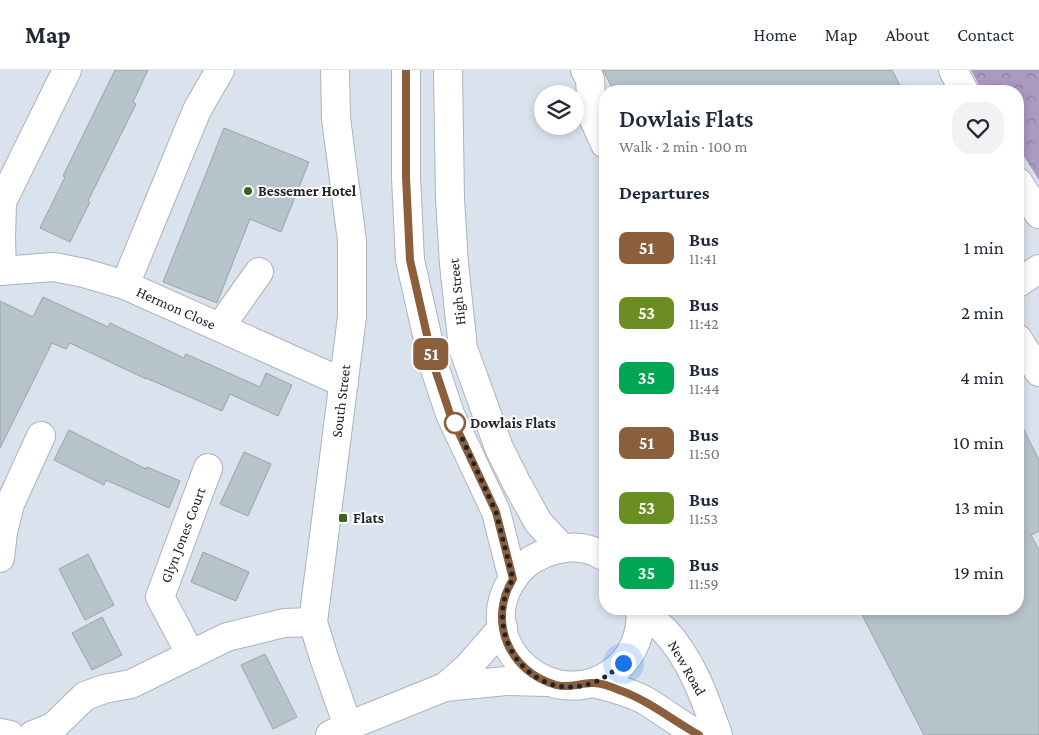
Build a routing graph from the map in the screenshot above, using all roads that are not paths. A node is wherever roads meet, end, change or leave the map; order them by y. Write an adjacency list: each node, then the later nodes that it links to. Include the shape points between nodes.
1 (67, 70): 13 (street, via 2,202)
2 (220, 70): 16 (street, via 197,110)
3 (334, 70): 20 (street, South Street, via 336,118 352,241 352,317)
4 (406, 70): 26 (street, via 410,260 434,366 450,414 496,512)
5 (448, 70): 23 (street, High Street, via 452,227 463,348 496,440 516,482 538,522)
6 (586, 70): 9 (street, via 590,79 592,115)
7 (953, 70): 8 (street)
8 (961, 85)
9 (599, 131)
10 (1024, 191): 11 (street)
11 (1039, 214)
12 (1039, 269): 15 (street)
13 (1, 271): 16 (street, Hermon Close, via 54,267)
14 (259, 272): 17 (street)
15 (1024, 279)
16 (125, 285): 17 (street, Hermon Close)
17 (220, 327): 20 (street, Hermon Close)
18 (1024, 348): 19 (street)
19 (1039, 372)
20 (344, 383): 29 (street, South Street)
21 (41, 436): 25 (street, via 10,504)
22 (208, 468): 31 (street, Glyn Jones Court, via 160,597)
23 (562, 548): 24 (street, via 584,548); 26 (street, via 532,559)
24 (599, 554)
25 (0, 558)
26 (513, 579): 30 (street, via 502,604)
27 (640, 615): 33 (street, via 634,648 610,675)
28 (646, 615): 40 (street, New Road, via 665,630 700,685)
29 (313, 622): 31 (street, via 284,624 227,637); 35 (street, South Street)
30 (503, 627): 32 (street, via 513,656 525,670); 34 (street, via 468,667)
31 (191, 655): 38 (street, via 131,684 86,696 53,727)
32 (548, 682): 33 (street, via 576,686); 34 (street)
33 (594, 683): 39 (street, via 645,701)
34 (445, 687): 35 (street)
35 (339, 730)
36 (0, 733): 37 (street)
37 (10, 735)
38 (33, 735)
39 (699, 735)
40 (718, 735)

